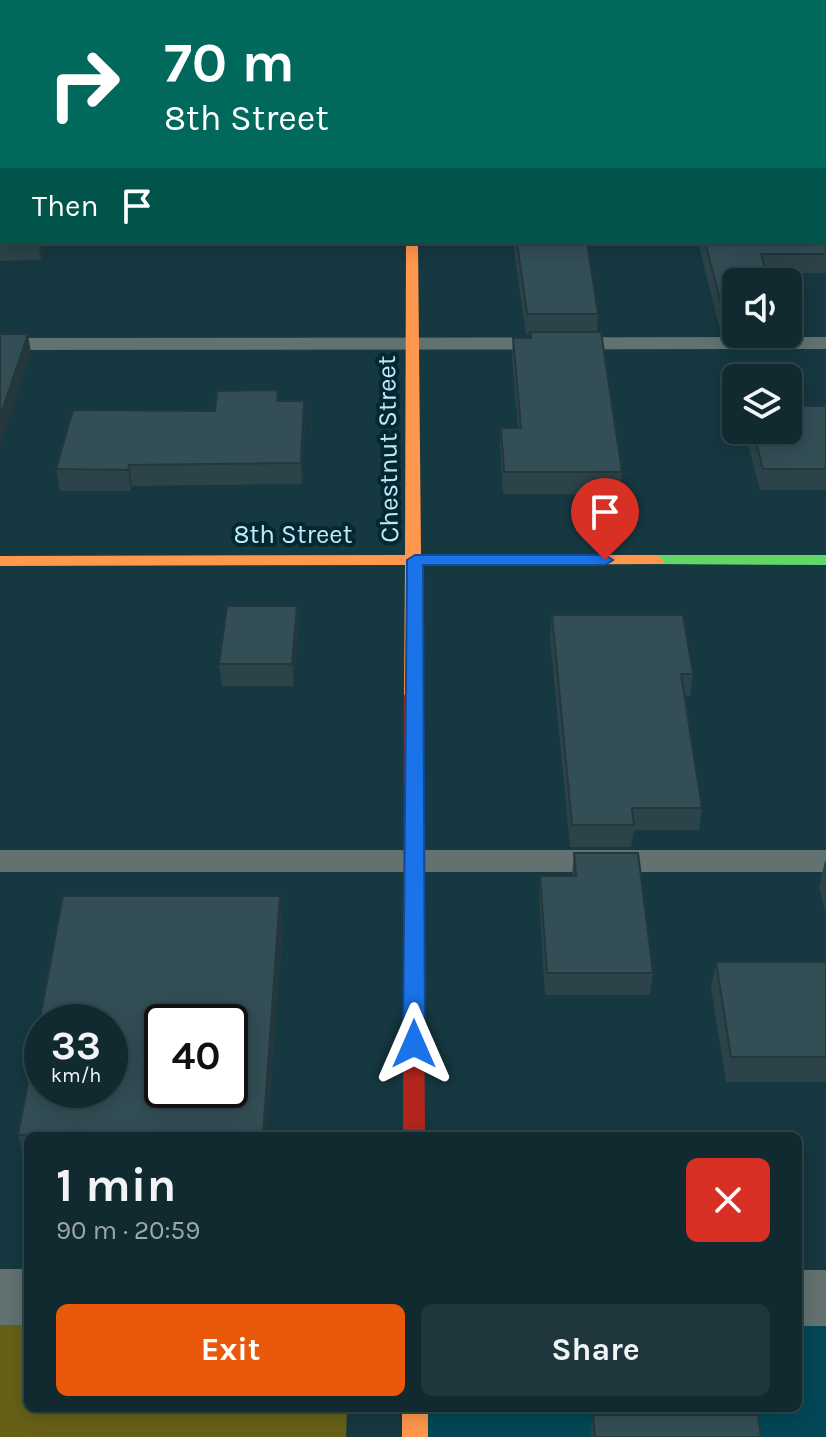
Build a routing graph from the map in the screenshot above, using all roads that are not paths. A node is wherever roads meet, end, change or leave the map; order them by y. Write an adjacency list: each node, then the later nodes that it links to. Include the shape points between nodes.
1 (412, 244): 2 (street, Chestnut Street)
2 (412, 343): 3 (lane); 4 (lane); 5 (street, Chestnut Street)
3 (826, 343)
4 (0, 344)
5 (415, 560): 6 (street, 8th Street); 7 (street, 8th Street); 9 (street, Chestnut Street)
6 (826, 560)
7 (0, 561)
8 (0, 861): 9 (lane)
9 (414, 861): 10 (lane); 11 (street, Chestnut Street)
10 (826, 861)
11 (414, 1132)
12 (0, 1297): 13 (street)
13 (24, 1297)
14 (802, 1298): 15 (street)
15 (826, 1298)
16 (415, 1412): 17 (street)
17 (415, 1437)

